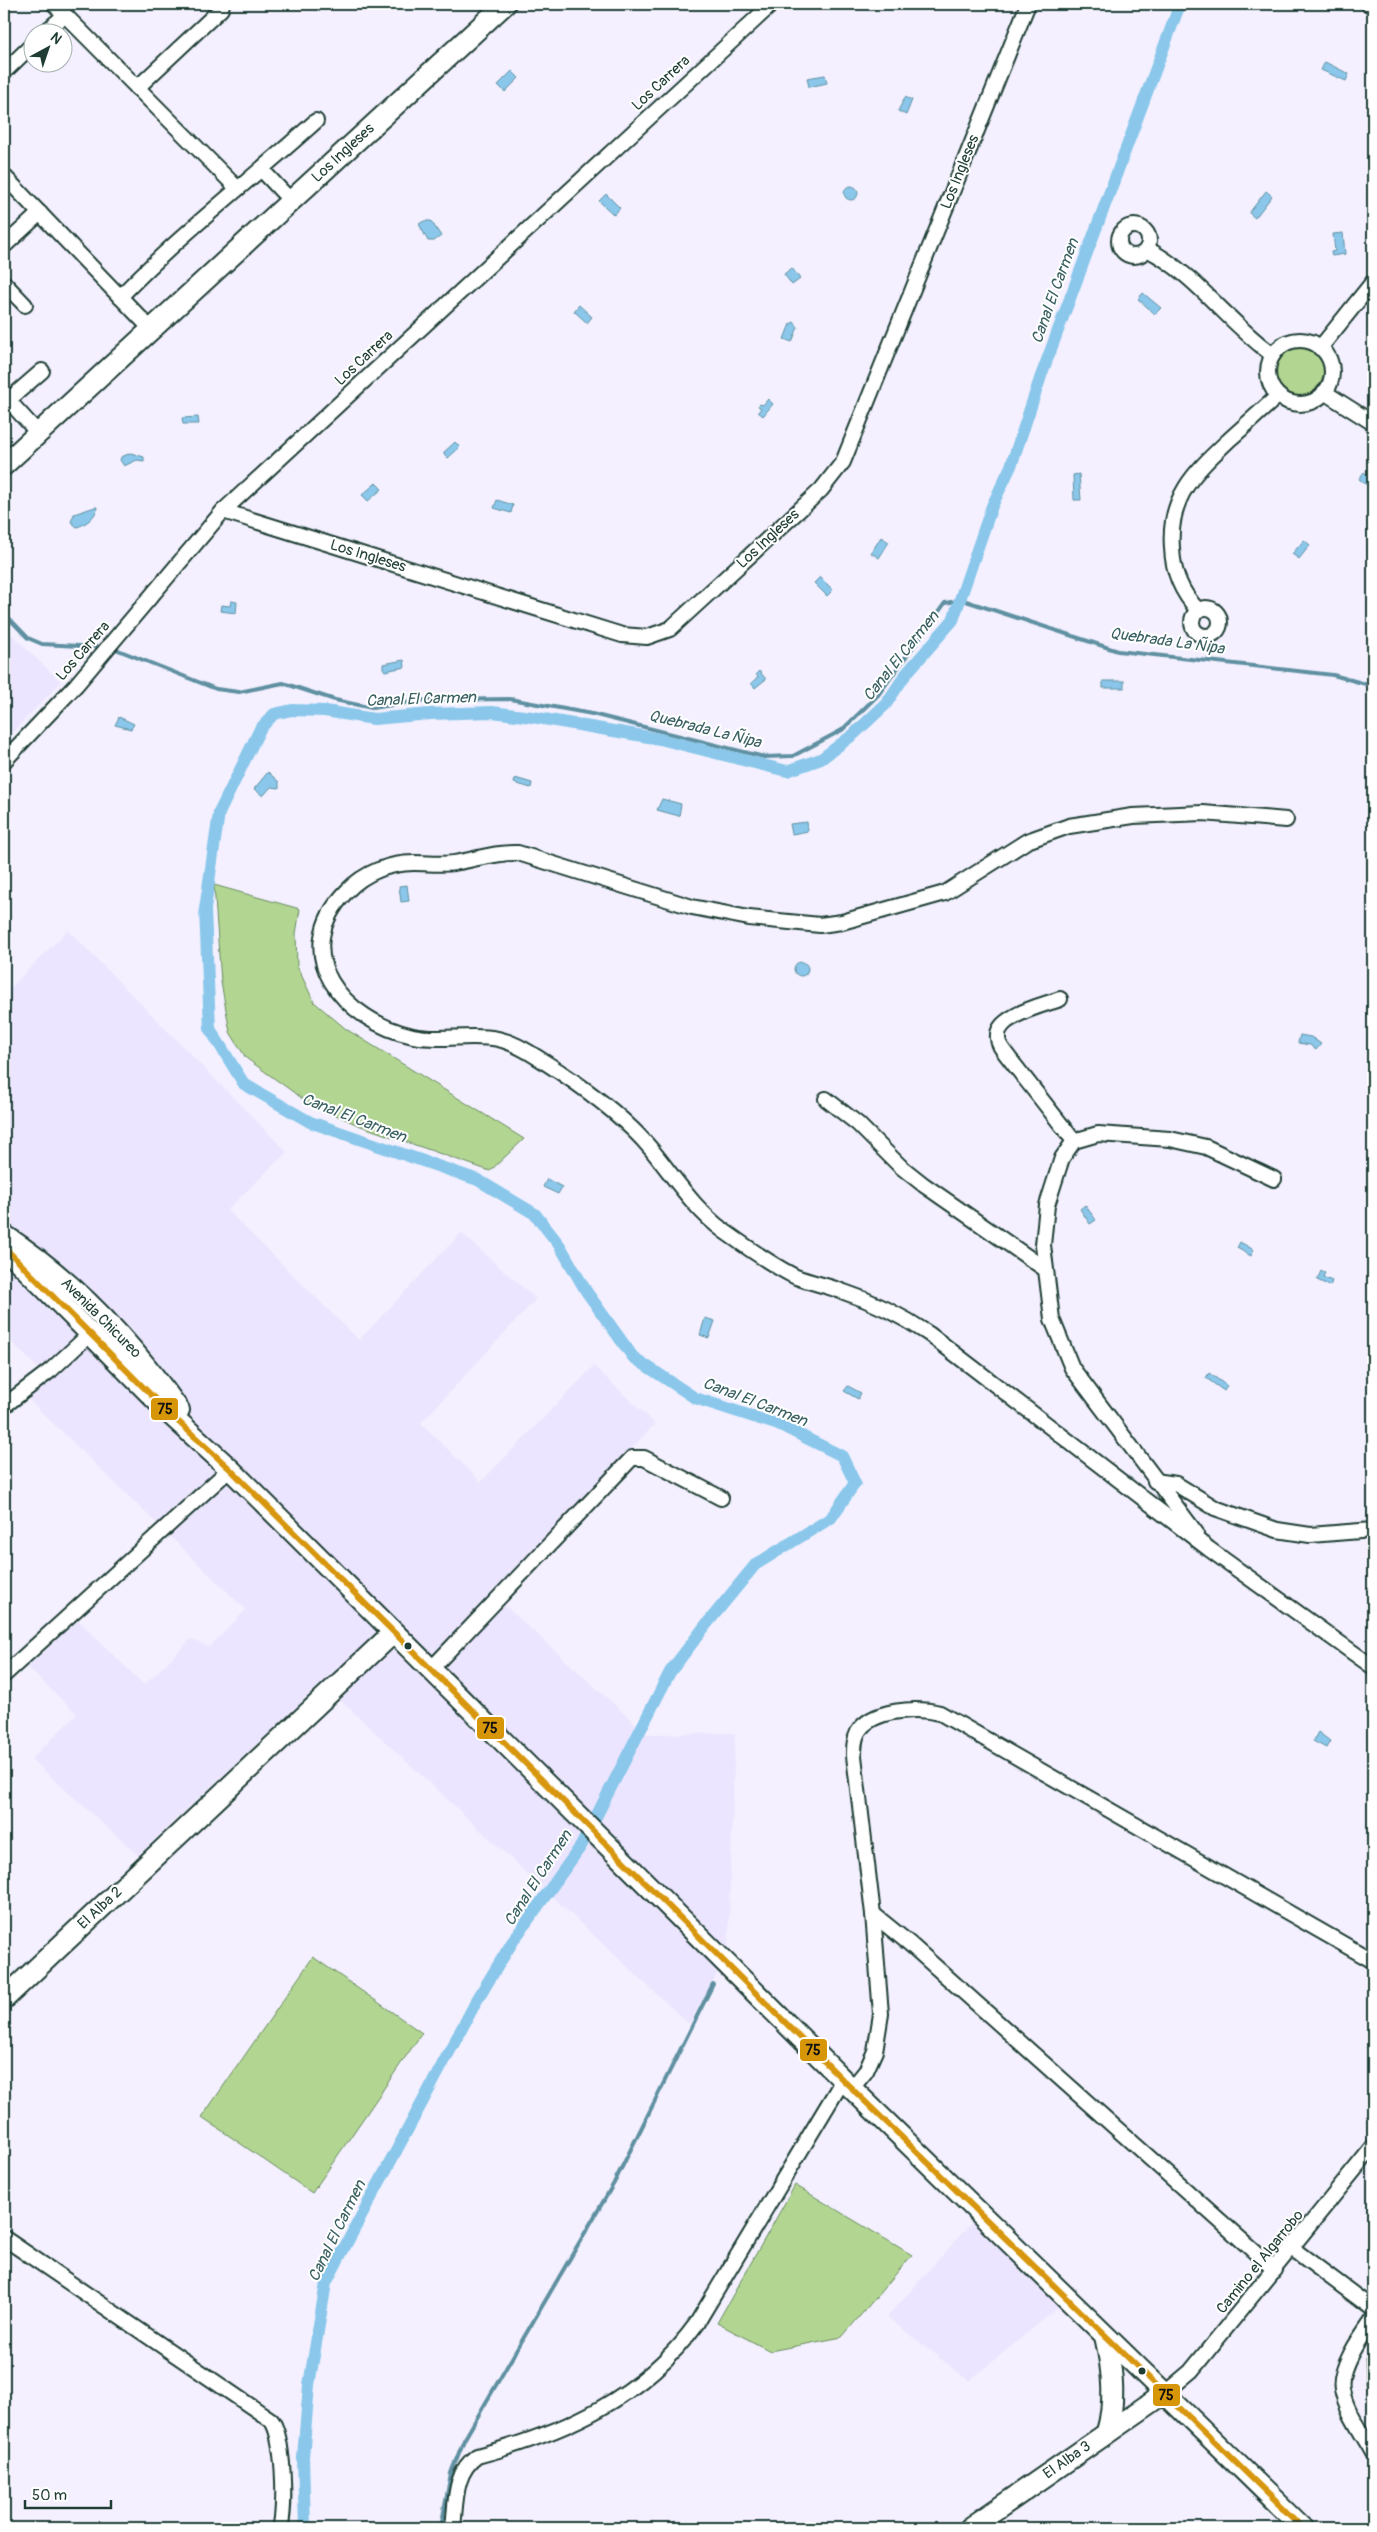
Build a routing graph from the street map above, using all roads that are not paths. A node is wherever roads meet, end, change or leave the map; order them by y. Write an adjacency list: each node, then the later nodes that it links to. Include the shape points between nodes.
1 (222, 4): 11 (street, via 221,9)
2 (505, 4): 16 (main road, Los Ingleses)
3 (772, 4): 34 (street, Los Carrera)
4 (1028, 4): 34 (street, Los Ingleses, via 843,462 820,490 670,629 647,637 622,635)
5 (1370, 4): 6 (street)
6 (1373, 6)
7 (58, 7): 8 (street); 11 (street)
8 (51, 22)
9 (22, 55): 10 (street)
10 (4, 72)
11 (137, 88): 15 (street)
12 (316, 121): 13 (street)
13 (262, 170): 15 (street); 16 (street)
14 (4, 176): 17 (street)
15 (237, 188): 22 (street)
16 (291, 201): 24 (main road, Los Ingleses)
17 (40, 213): 18 (street); 22 (street)
18 (4, 246)
19 (1147, 249): 26 (street, via 1193,282)
20 (1373, 282): 25 (street)
21 (4, 283): 23 (street)
22 (120, 297): 24 (street)
23 (25, 305)
24 (151, 329): 32 (main road, Los Ingleses)
25 (1320, 348): 26 (street, via 1299,340 1284,344); 28 (street, via 1331,366 1331,380)
26 (1273, 355): 29 (street, via 1268,376)
27 (42, 371): 30 (street)
28 (1324, 392): 29 (street, via 1306,403 1291,403); 31 (street)
29 (1278, 396): 35 (street, via 1198,468 1179,503 1172,528 1172,557 1182,589)
30 (6, 402): 32 (street)
31 (1373, 423)
32 (38, 433): 33 (main road, Los Ingleses)
33 (4, 465)
34 (223, 511): 36 (street, Los Carrera, via 76,685)
35 (1198, 610)
36 (4, 761)
37 (1286, 820): 52 (street, via 1194,813 1133,816 1069,826 1027,841 945,892 842,922 820,925 749,918 692,907 518,853 493,854 454,863 391,866 371,873 347,891 330,916 321,951 328,980 368,1018 411,1036 498,1039 515,1045 561,1073 622,1119 722,1230 796,1277 888,1309 924,1331)
38 (1060, 999): 40 (street, via 1010,1018 1001,1025 997,1037 1009,1058)
39 (826, 1099): 44 (street, via 924,1185)
40 (1074, 1141): 41 (street, via 1098,1134 1170,1139 1206,1146); 44 (street, via 1062,1158 1047,1205 1043,1244)
41 (1274, 1178)
42 (4, 1235): 47 (main road, Avenida Chicureo, via 50,1269 118,1332 145,1363)
43 (4, 1247): 45 (main road, Avenida Chicureo)
44 (1045, 1269): 49 (street, via 1052,1319 1072,1368)
45 (90, 1334): 46 (street, via 52,1370); 47 (main road, Avenida Chicureo)
46 (4, 1406)
47 (200, 1440): 48 (main road, Avenida Chicureo)
48 (230, 1470): 53 (main road, Avenida Chicureo); 56 (street)
49 (1155, 1481): 51 (street, via 1176,1484 1215,1508 1277,1530 1310,1535); 52 (street)
50 (721, 1498): 55 (street, via 644,1458 632,1458)
51 (1373, 1530)
52 (1209, 1549): 54 (street)
53 (394, 1633): 55 (main road, Avenida Chicureo); 59 (main road, El Alba 2)
54 (1373, 1667)
55 (431, 1669): 60 (main road, Avenida Chicureo)
56 (4, 1675)
57 (873, 1914): 58 (street, via 854,1756 855,1739 861,1729 873,1720 899,1711 919,1709 940,1713); 60 (street, via 881,2027 871,2062); 64 (street)
58 (1373, 1961)
59 (4, 1999)
60 (847, 2084): 67 (main road, Avenida Chicureo); 74 (street, via 679,2347 648,2378 612,2402 554,2430 477,2456 467,2463 459,2481)
61 (1373, 2147): 63 (street, Camino el Algarrobo)
62 (4, 2238): 73 (street, via 271,2420 279,2434 284,2502)
63 (1293, 2248): 64 (street, Camino el Algarrobo); 65 (street)
64 (1275, 2270): 68 (street, Camino el Algarrobo, via 1191,2371)
65 (1373, 2309)
66 (1373, 2319): 72 (street, via 1346,2366 1342,2388)
67 (1105, 2336): 68 (main road, Avenida Chicureo); 69 (main road, via 1110,2359)
68 (1166, 2393): 70 (main road, El Alba 3); 76 (main road, Avenida Chicureo)
69 (1112, 2405): 70 (main road); 71 (main road)
70 (1130, 2417): 71 (main road, El Alba 3)
71 (1107, 2432): 75 (main road, El Alba 3)
72 (1373, 2453)
73 (280, 2528)
74 (453, 2528)
75 (970, 2528)
76 (1303, 2528)

